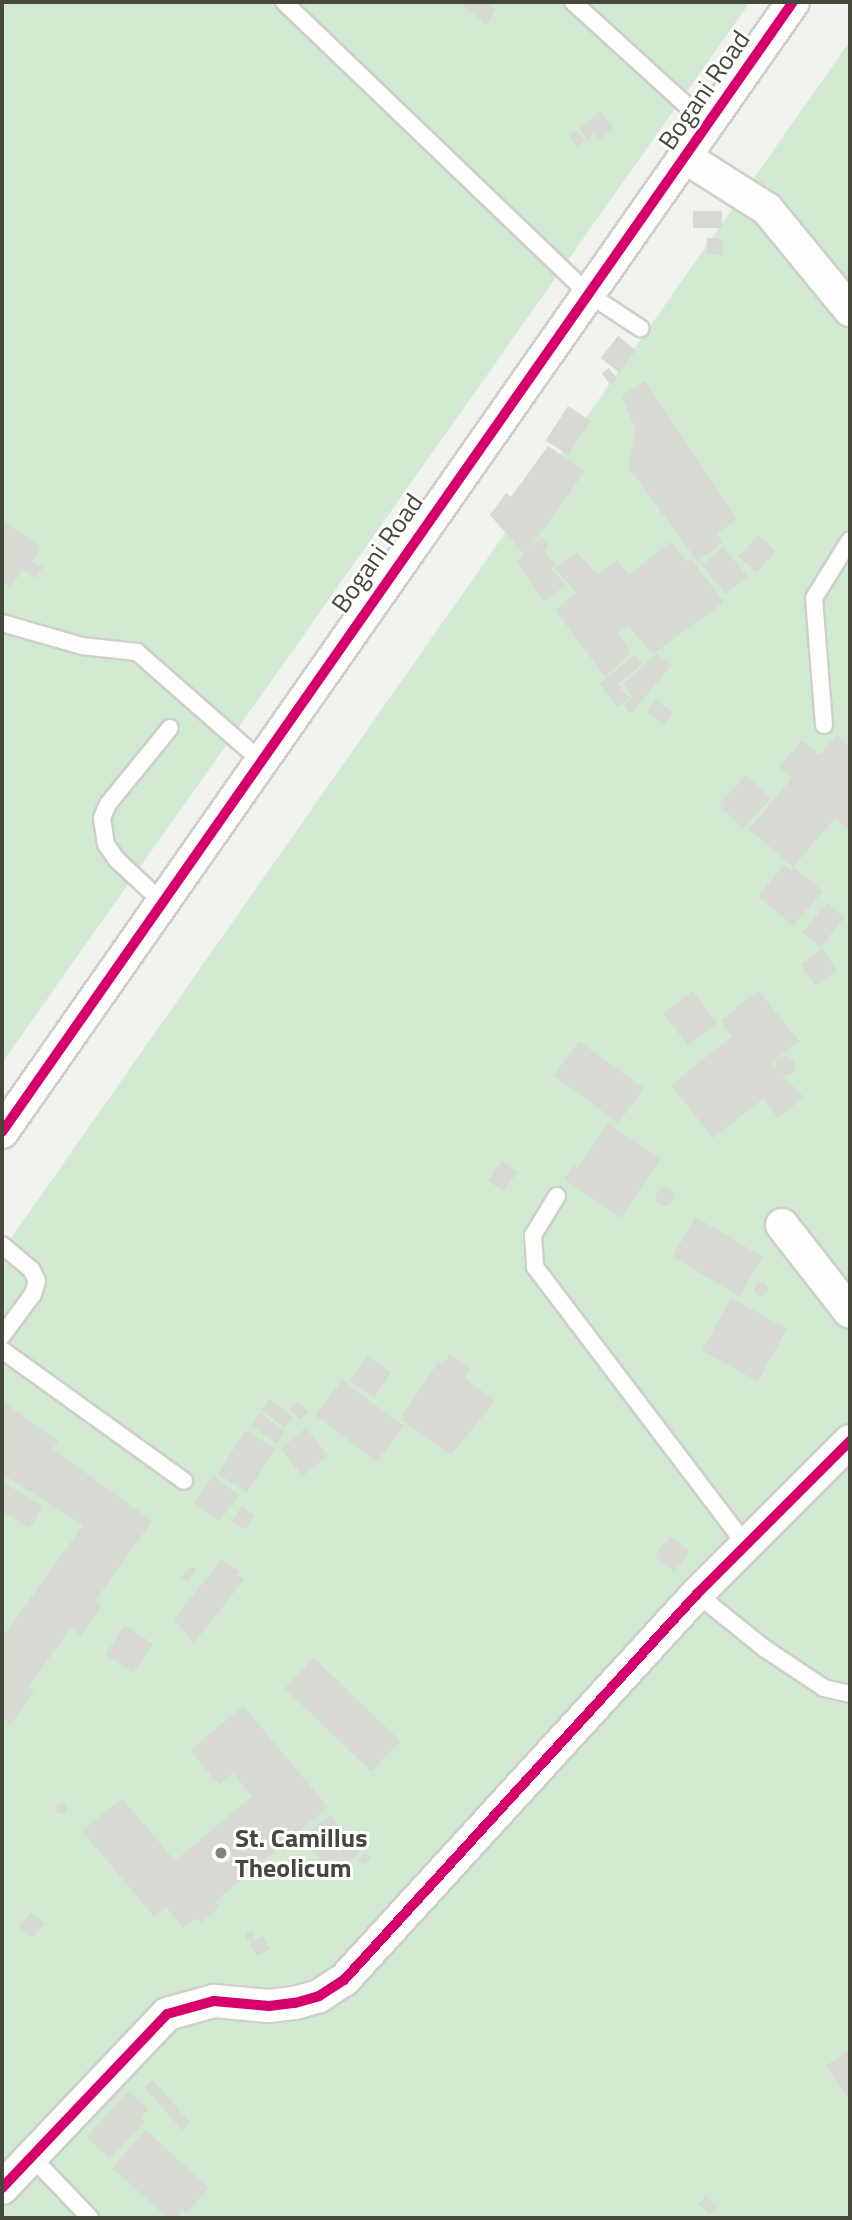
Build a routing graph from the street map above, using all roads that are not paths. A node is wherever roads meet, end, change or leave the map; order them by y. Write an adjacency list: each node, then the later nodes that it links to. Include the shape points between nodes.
1 (284, 2): 6 (lane)
2 (573, 2): 4 (lane)
3 (793, 2): 4 (street, Bogani Road)
4 (708, 125): 5 (street, Bogani Road)
5 (685, 157): 6 (street, Bogani Road); 7 (street, via 766,209 794,236)
6 (587, 293): 8 (lane); 13 (street, Bogani Road)
7 (850, 310)
8 (640, 328)
9 (850, 540): 11 (lane, via 814,598)
10 (2, 623): 13 (lane, via 82,646 137,652)
11 (824, 725)
12 (170, 728): 14 (lane, via 108,804 103,818 106,844 117,860)
13 (260, 760): 14 (street, Bogani Road)
14 (162, 902): 15 (street, Bogani Road)
15 (2, 1132)
16 (557, 1196): 24 (lane, via 533,1235 535,1267)
17 (782, 1225): 19 (street)
18 (2, 1245): 20 (lane, via 31,1269 37,1281 33,1294)
19 (850, 1312)
20 (2, 1336)
21 (2, 1350): 23 (lane)
22 (850, 1441): 24 (street)
23 (184, 1481)
24 (745, 1544): 25 (street)
25 (697, 1594): 26 (lane, via 764,1648 824,1688); 27 (street, via 344,1980 319,1996 295,2003 269,2006 214,2001 167,2014)
26 (850, 1694)
27 (32, 2156): 28 (street); 29 (lane)
28 (2, 2188)
29 (90, 2218)

